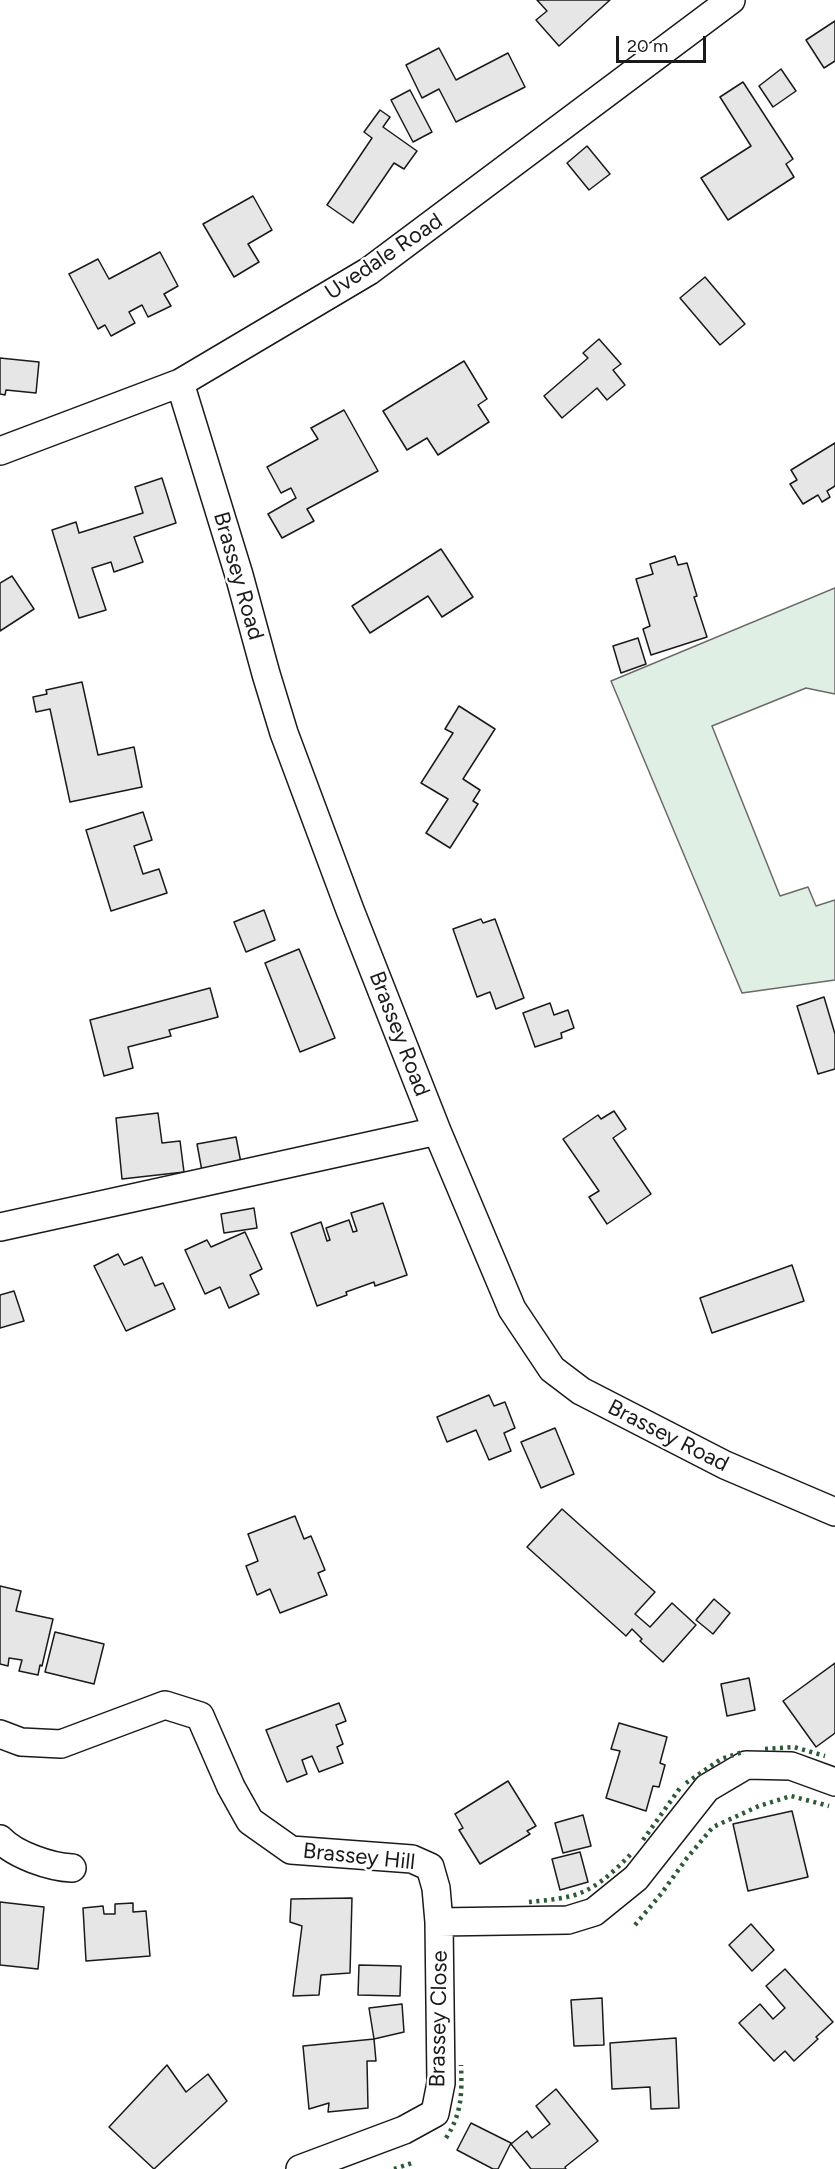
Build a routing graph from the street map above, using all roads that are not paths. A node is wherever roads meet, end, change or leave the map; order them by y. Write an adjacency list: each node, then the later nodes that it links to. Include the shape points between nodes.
1 (731, 0): 2 (street, Uvedale Road, via 369,271)
2 (180, 383): 3 (street, Uvedale Road); 4 (street, Brassey Road, via 284,733)
3 (0, 451)
4 (437, 1131): 5 (street); 6 (street, Brassey Road, via 512,1309 552,1369 581,1391 725,1466)
5 (0, 1227)
6 (835, 1512)
7 (0, 1734): 11 (street, Brassey Hill, via 21,1742 61,1744 165,1705 201,1716 250,1821 291,1850 412,1859 430,1867)
8 (835, 1782): 11 (street, via 790,1767 746,1765 707,1788 636,1878 594,1912 568,1920)
9 (0, 1839): 10 (street, via 8,1848 57,1867)
10 (72, 1868)
11 (439, 1922): 12 (street, Brassey Close, via 441,2083 435,2113 404,2130)
12 (300, 2169)

